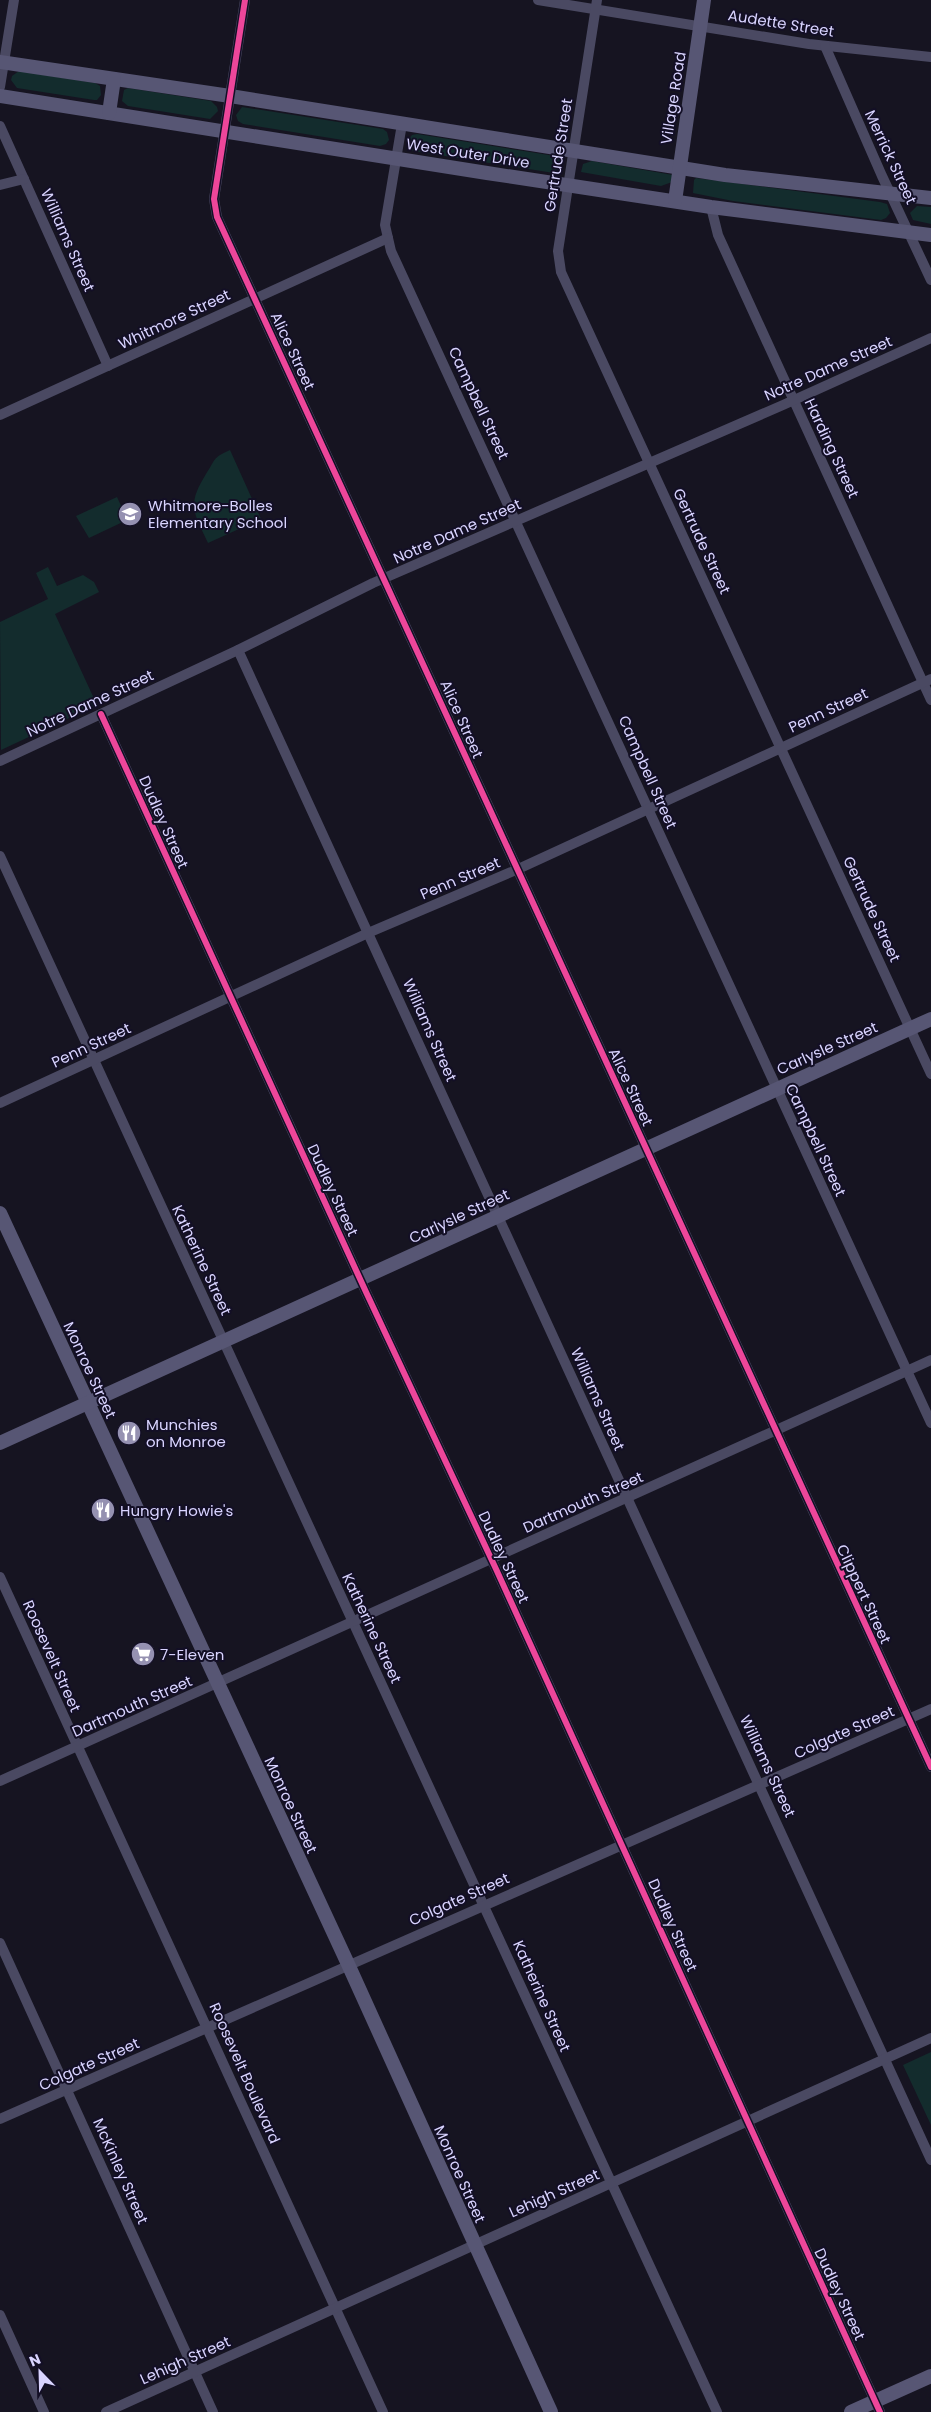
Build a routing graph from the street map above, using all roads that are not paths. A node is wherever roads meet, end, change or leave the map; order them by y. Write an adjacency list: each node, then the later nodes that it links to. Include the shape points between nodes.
1 (14, 0): 9 (street)
2 (245, 0): 13 (street, Alice Street)
3 (538, 0): 5 (street, Audette Street)
4 (704, 0): 6 (street, Village Road)
5 (596, 4): 6 (street, Audette Street); 18 (street, Gertrude Street)
6 (700, 25): 7 (street, Audette Street); 20 (street, Village Road)
7 (825, 46): 8 (street, Audette Street); 24 (street, Merrick Street)
8 (931, 57)
9 (2, 62): 10 (street, West Outer Drive); 11 (street)
10 (114, 79): 13 (street, West Outer Drive); 14 (street)
11 (0, 87)
12 (0, 96): 14 (street, West Outer Drive)
13 (230, 96): 15 (street, West Outer Drive); 17 (street, Alice Street)
14 (109, 113): 17 (street, West Outer Drive)
15 (402, 124): 18 (street, West Outer Drive); 19 (street, Campbell Street)
16 (0, 126): 21 (street, Williams Street)
17 (225, 132): 19 (street, West Outer Drive); 32 (street, Alice Street, via 214,208)
18 (574, 151): 20 (street, West Outer Drive); 23 (street, Gertrude Street)
19 (396, 159): 23 (street, West Outer Drive); 30 (street, Campbell Street, via 385,225)
20 (680, 168): 24 (street, West Outer Drive, via 797,185); 26 (street, Village Road)
21 (24, 179): 22 (street); 34 (street, Williams Street)
22 (0, 185)
23 (568, 185): 26 (street, West Outer Drive); 37 (street, Gertrude Street, via 558,261)
24 (891, 194): 25 (street, West Outer Drive); 28 (street, Merrick Street)
25 (931, 198)
26 (675, 201): 27 (street, West Outer Drive)
27 (711, 207): 28 (street, West Outer Drive); 35 (street, Harding Street, via 718,234)
28 (910, 233): 29 (street, West Outer Drive); 31 (street, Merrick Street)
29 (931, 235)
30 (388, 238): 32 (street, Whitmore Street); 38 (street, Campbell Street)
31 (931, 280)
32 (255, 299): 34 (street, Whitmore Street); 39 (street, Alice Street)
33 (931, 338): 35 (street, Notre Dame Street)
34 (108, 366): 36 (street, Whitmore Street)
35 (794, 400): 37 (street, Notre Dame Street); 41 (street, Harding Street)
36 (0, 415)
37 (650, 463): 38 (street, Notre Dame Street); 44 (street, Gertrude Street)
38 (518, 521): 39 (street, Notre Dame Street); 46 (street, Campbell Street)
39 (385, 579): 40 (street, Notre Dame Street); 48 (street, Alice Street)
40 (238, 650): 43 (street, Notre Dame Street); 49 (street, Williams Street)
41 (927, 681): 42 (street, Harding Street); 44 (street, Penn Street)
42 (931, 700)
43 (101, 714): 45 (street, Notre Dame Street); 50 (street, Dudley Street)
44 (780, 748): 46 (street, Penn Street); 52 (street, Gertrude Street)
45 (0, 761)
46 (648, 809): 48 (street, Penn Street); 55 (street, Campbell Street)
47 (0, 856): 53 (street, Katherine Street)
48 (516, 870): 49 (street, Penn Street); 57 (street, Alice Street)
49 (368, 933): 50 (street, Penn Street); 59 (street, Williams Street)
50 (230, 998): 53 (street, Penn Street); 60 (street, Dudley Street)
51 (931, 1019): 52 (street, Carlysle Street)
52 (910, 1028): 54 (street, Gertrude Street); 55 (street, Carlysle Street)
53 (93, 1060): 56 (street, Penn Street); 61 (street, Katherine Street)
54 (931, 1074)
55 (776, 1089): 57 (street, Carlysle Street); 63 (street, Campbell Street)
56 (0, 1103)
57 (646, 1148): 59 (street, Carlysle Street); 66 (street, Alice Street)
58 (0, 1213): 64 (street, Monroe Street)
59 (498, 1216): 60 (street, Carlysle Street); 68 (street, Williams Street)
60 (360, 1279): 61 (street, Carlysle Street); 69 (street, Dudley Street)
61 (224, 1342): 64 (street, Carlysle Street); 71 (street, Katherine Street)
62 (931, 1360): 63 (street, Dartmouth Street)
63 (907, 1370): 65 (street, Campbell Street); 66 (street, Dartmouth Street)
64 (87, 1404): 67 (street, Carlysle Street); 72 (street, Monroe Street)
65 (931, 1422)
66 (775, 1431): 68 (street, Dartmouth Street); 74 (street, Clippert Street)
67 (0, 1443)
68 (627, 1498): 69 (street, Dartmouth Street); 78 (street, Williams Street)
69 (492, 1560): 71 (street, Dartmouth Street); 79 (street, Dudley Street)
70 (0, 1577): 75 (street, Roosevelt Street)
71 (353, 1622): 72 (street, Dartmouth Street); 80 (street, Katherine Street)
72 (217, 1685): 75 (street, Dartmouth Street); 82 (street, Monroe Street)
73 (931, 1709): 74 (street, Colgate Street)
74 (908, 1720): 76 (street, Clippert Street); 78 (street, Colgate Street)
75 (78, 1747): 77 (street, Dartmouth Street); 83 (street, Roosevelt Boulevard)
76 (931, 1768)
77 (0, 1781)
78 (760, 1785): 79 (street, Colgate Street); 85 (street, Williams Street)
79 (622, 1844): 80 (street, Colgate Street); 88 (street, Dudley Street)
80 (484, 1905): 82 (street, Colgate Street); 90 (street, Katherine Street)
81 (0, 1944): 86 (street, McKinley Street)
82 (348, 1964): 83 (street, Colgate Street); 91 (street, Monroe Street)
83 (208, 2027): 86 (street, Colgate Street); 92 (street, Roosevelt Boulevard)
84 (931, 2038): 85 (street, Lehigh Street)
85 (884, 2059): 88 (street, Lehigh Street); 89 (street, Williams Street)
86 (67, 2090): 87 (street, Colgate Street); 94 (street, McKinley Street)
87 (0, 2119)
88 (747, 2122): 90 (street, Lehigh Street); 96 (street, Dudley Street)
89 (931, 2160)
90 (610, 2184): 91 (street, Lehigh Street); 102 (street, Katherine Street)
91 (475, 2245): 92 (street, Lehigh Street); 101 (street, Monroe Street)
92 (335, 2308): 94 (street, Lehigh Street); 100 (street, Roosevelt Boulevard)
93 (0, 2315): 97 (street)
94 (195, 2372): 98 (street, Lehigh Street); 99 (street, McKinley Street)
95 (931, 2376): 96 (street)
96 (878, 2406): 103 (street)
97 (44, 2412)
98 (106, 2412)
99 (213, 2412)
100 (383, 2412)
101 (551, 2412)
102 (717, 2412)
103 (851, 2412)

